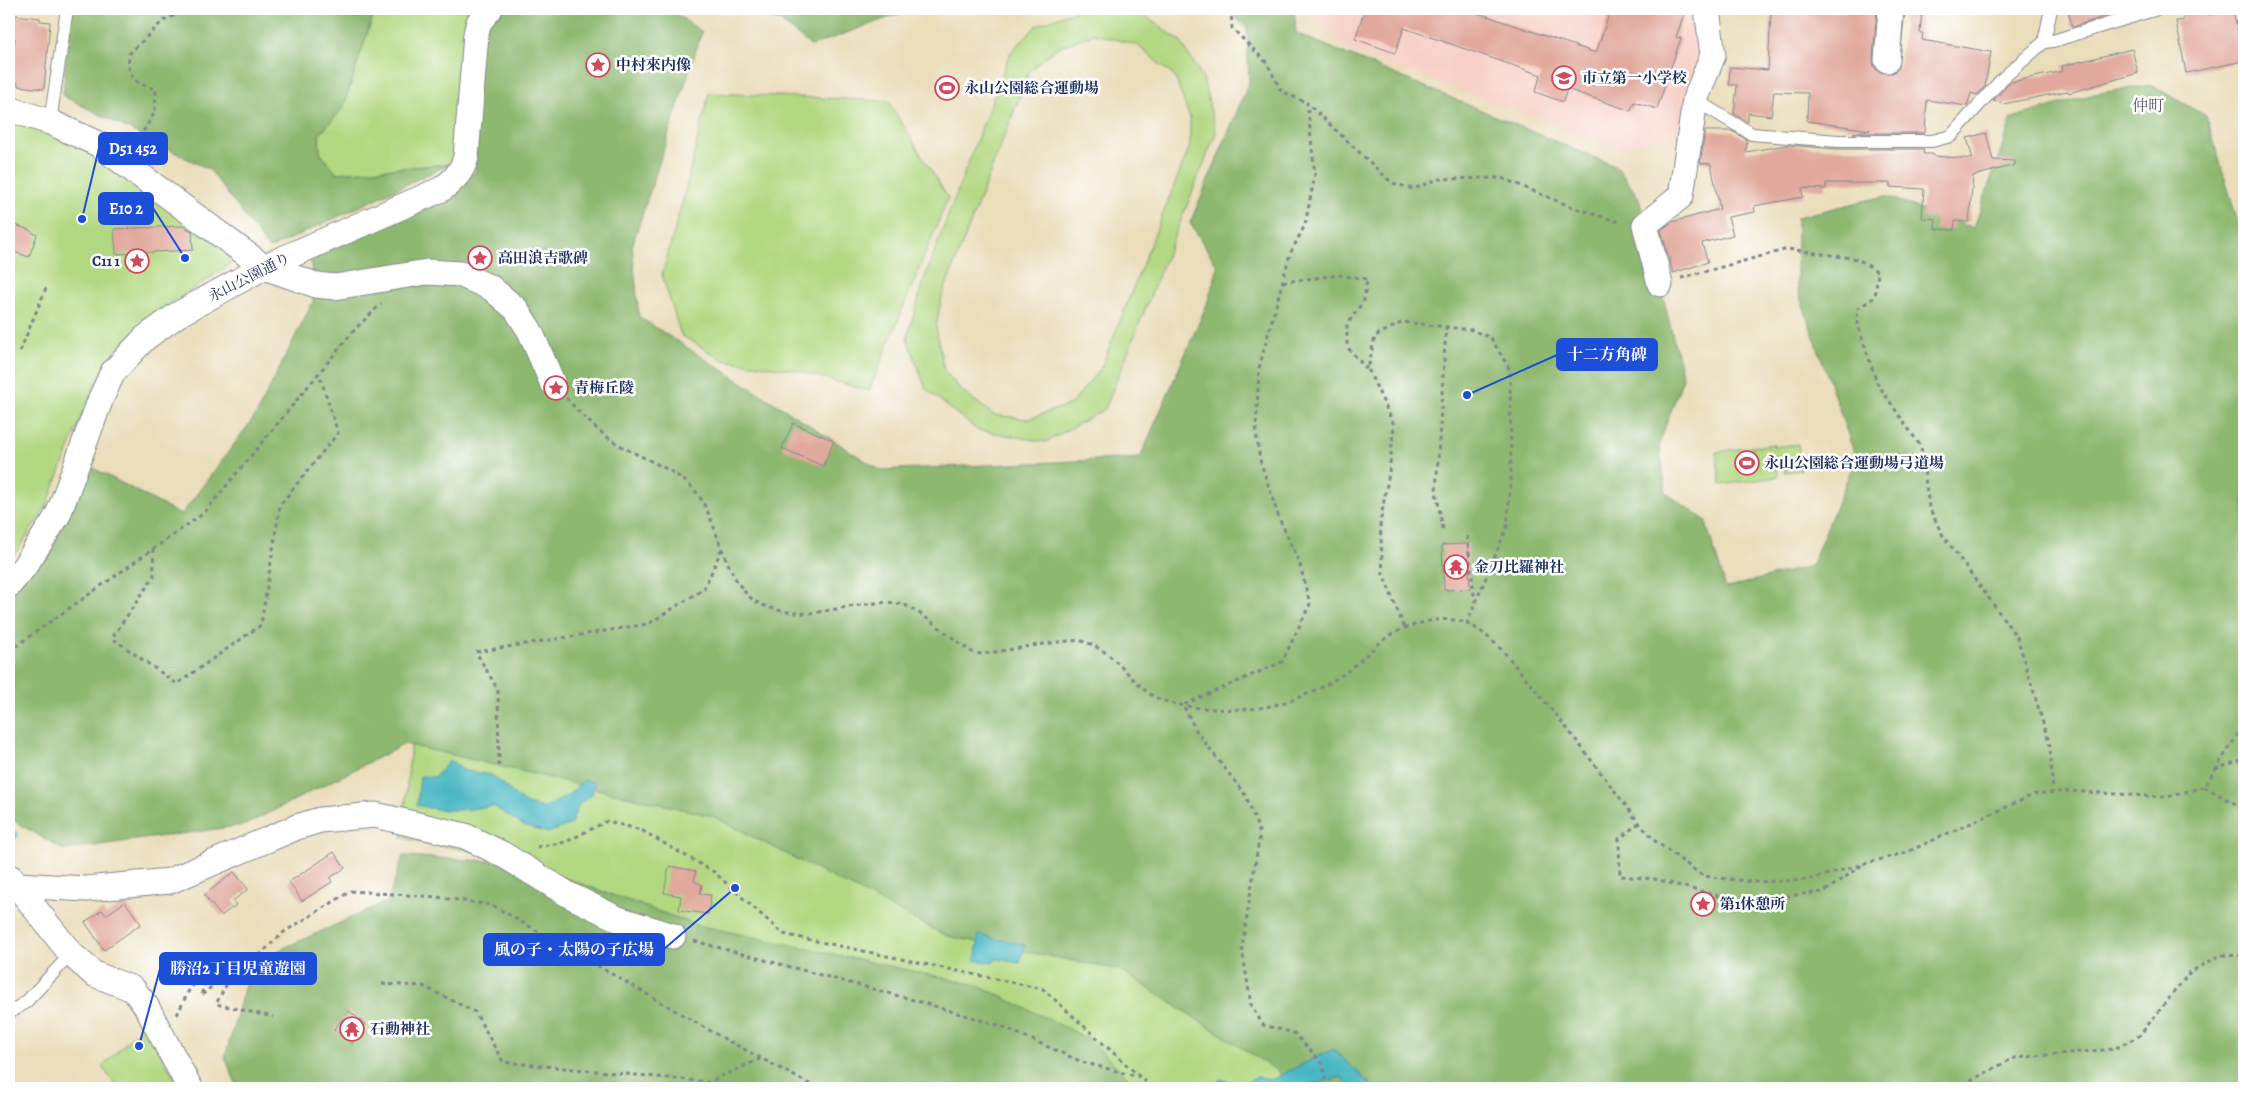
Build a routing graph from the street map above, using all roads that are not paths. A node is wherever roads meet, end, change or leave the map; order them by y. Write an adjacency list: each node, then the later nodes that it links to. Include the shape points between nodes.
1 (66, 9): 11 (lane)
2 (490, 9): 12 (street, 永山公園通り, via 479,22 476,34 466,158 464,168 454,180 442,189)
3 (1707, 9): 9 (street, via 1713,55)
4 (1891, 9): 8 (street)
5 (2051, 9): 7 (lane)
6 (2157, 9): 7 (lane)
7 (2044, 42): 9 (lane, via 2003,78 1951,136 1932,141 1838,141 1752,134)
8 (1887, 60)
9 (1695, 100): 13 (street, via 1681,196 1645,225)
10 (9, 109): 11 (street)
11 (50, 122): 12 (street, via 98,144 125,162)
12 (264, 267): 14 (street, via 316,285 335,287 427,272 460,274 491,288 516,309 530,331); 15 (street, 永山公園通り, via 177,315 145,338 113,372 58,515)
13 (1660, 284)
14 (552, 382)
15 (9, 585)
16 (13, 881): 17 (street, via 86,889 170,881 297,827 320,820 375,815 465,836 618,919); 18 (street)
17 (673, 936)
18 (71, 954): 19 (lane, via 26,1002); 20 (street, via 94,974 132,989 146,1006)
19 (9, 1013)
20 (190, 1088)

